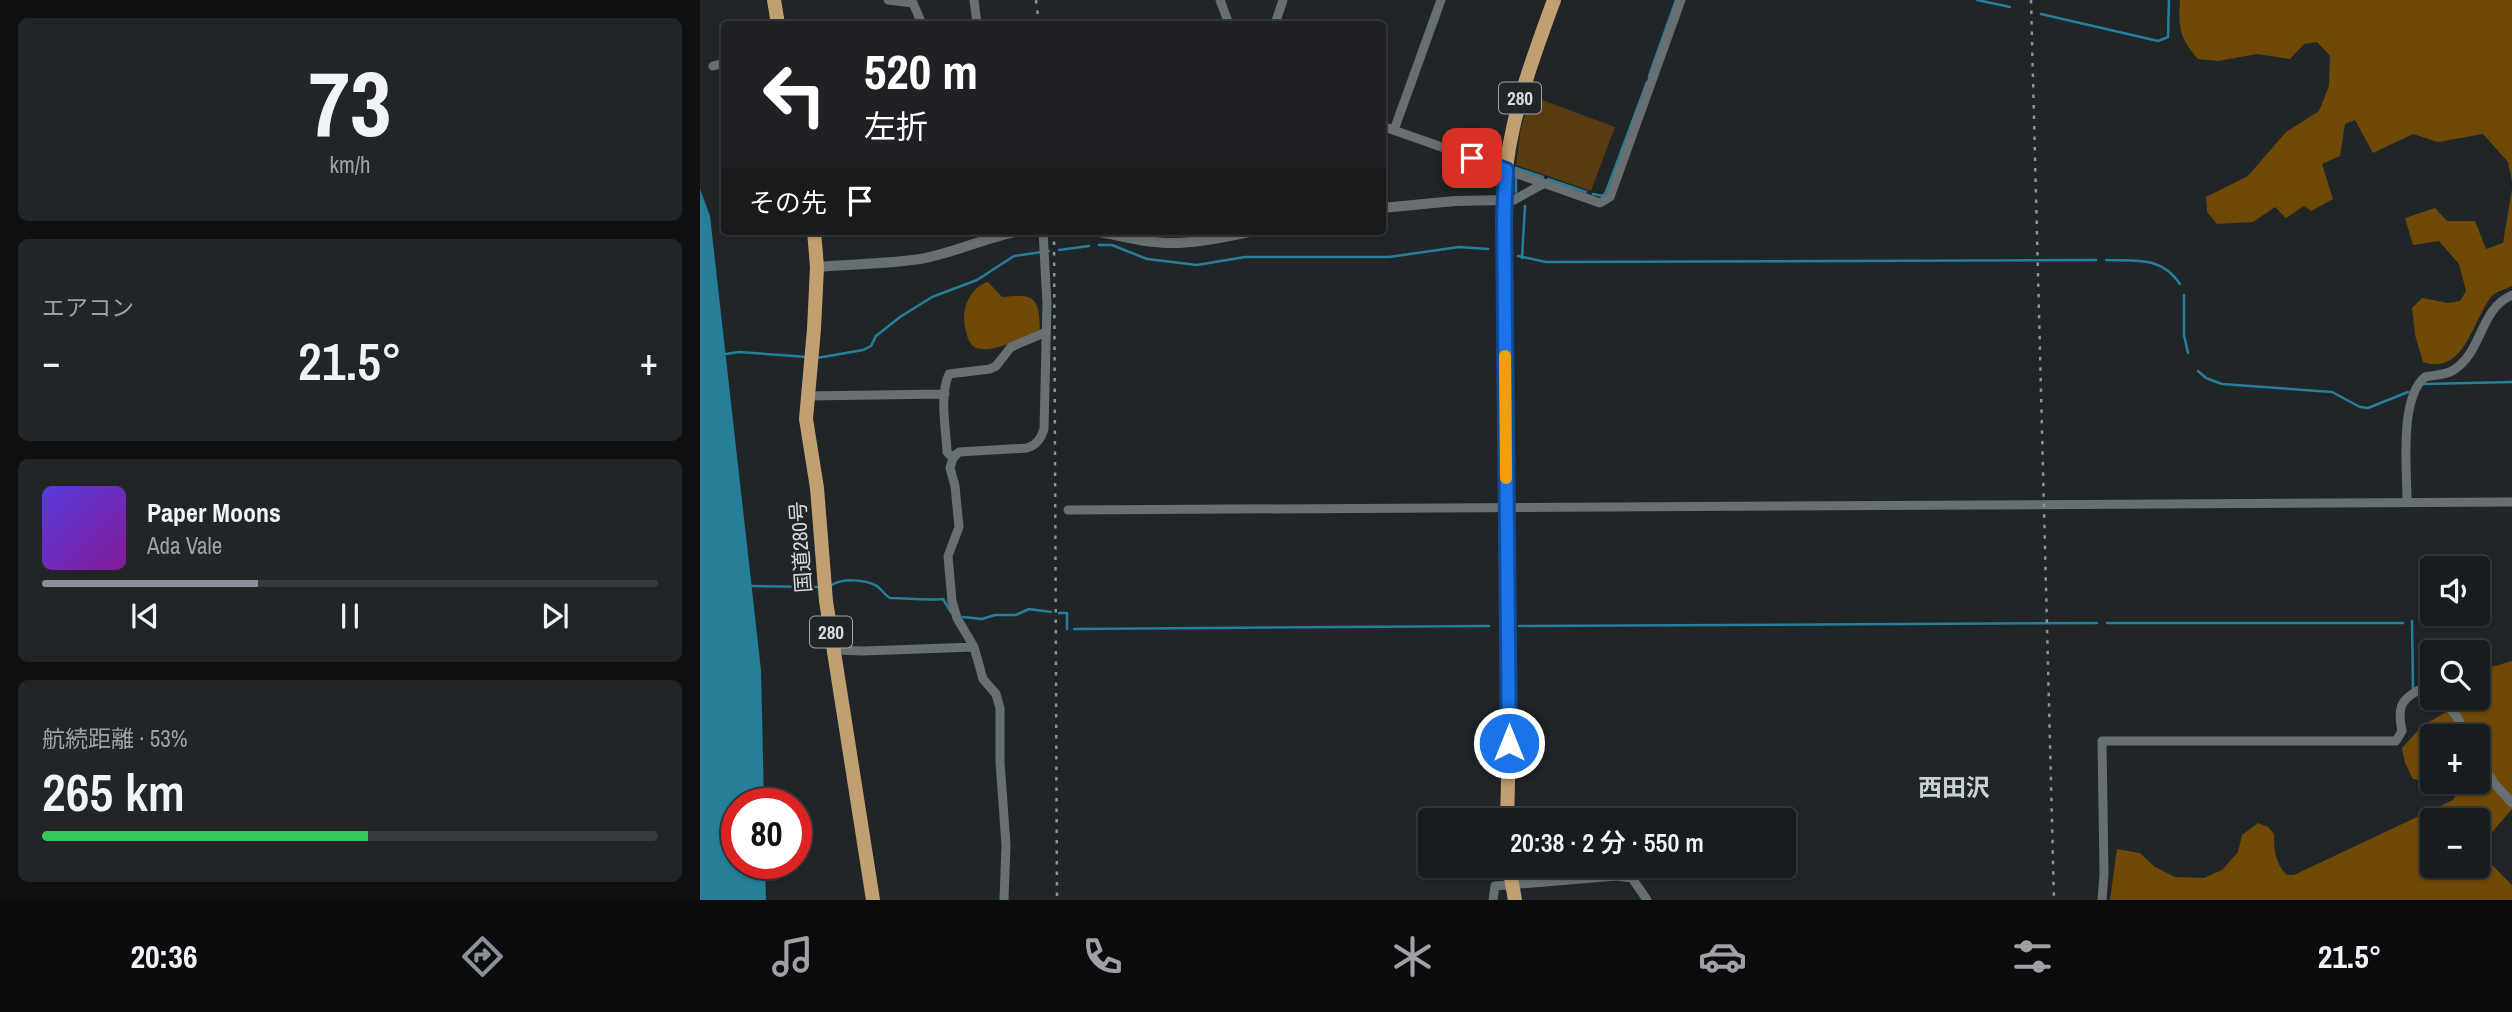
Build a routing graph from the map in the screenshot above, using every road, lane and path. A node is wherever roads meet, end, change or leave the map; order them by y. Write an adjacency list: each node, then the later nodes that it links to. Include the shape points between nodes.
1 (774, 0): 9 (highway)
2 (888, 0): 10 (street, via 913,3)
3 (974, 0): 11 (street)
4 (1220, 0): 12 (street)
5 (1283, 0): 13 (street)
6 (1441, 0): 17 (street)
7 (1554, 0): 18 (highway, 280, via 1523,85)
8 (1681, 0): 19 (street, via 1610,197 1600,203)
9 (778, 21)
10 (921, 21)
11 (977, 21)
12 (1228, 21)
13 (1276, 21)
14 (721, 64): 15 (street)
15 (713, 66)
16 (1386, 127): 17 (street)
17 (1394, 130): 18 (street)
18 (1506, 170): 19 (street); 20 (highway, 280)
19 (1543, 184): 20 (street, via 1514,201)
20 (1504, 200): 21 (street); 35 (highway, 280)
21 (1386, 208)
22 (814, 235): 27 (highway, 国道280号 / 280)
23 (1000, 235): 27 (street, via 919,259)
24 (1043, 235): 29 (street)
25 (1115, 235): 26 (street, via 1172,243)
26 (1233, 235)
27 (817, 267): 31 (highway, 国道280号 / 280)
28 (2512, 295): 33 (street, via 2493,307 2476,345 2461,364 2450,373 2425,377 2418,386 2407,417)
29 (1046, 332): 30 (street, via 1011,347 990,369 949,374); 32 (street, via 1044,429 1039,440 1027,448 966,450)
30 (945, 394): 31 (street); 32 (street, via 947,452)
31 (806, 396): 38 (highway, 国道280号 / 280)
32 (953, 458): 37 (street, via 950,468 959,527 948,556 952,601)
33 (2407, 502): 34 (street); 35 (street)
34 (2512, 502)
35 (1507, 507): 36 (street); 42 (highway, 280)
36 (1068, 510)
37 (974, 646): 38 (street); 46 (street, via 983,679 996,694 1000,708)
38 (834, 650): 45 (highway, 国道280号 / 280)
39 (2420, 690): 50 (street, via 2404,700 2398,713 2402,731 2396,741 2102,741)
40 (2490, 776): 41 (street)
41 (2512, 803)
42 (1507, 808)
43 (1511, 878): 44 (highway)
44 (1512, 884): 47 (street, via 1495,886); 48 (highway); 49 (street, via 1627,876)
45 (873, 900)
46 (1004, 900)
47 (1493, 900)
48 (1515, 900)
49 (1647, 900)
50 (2102, 900)

